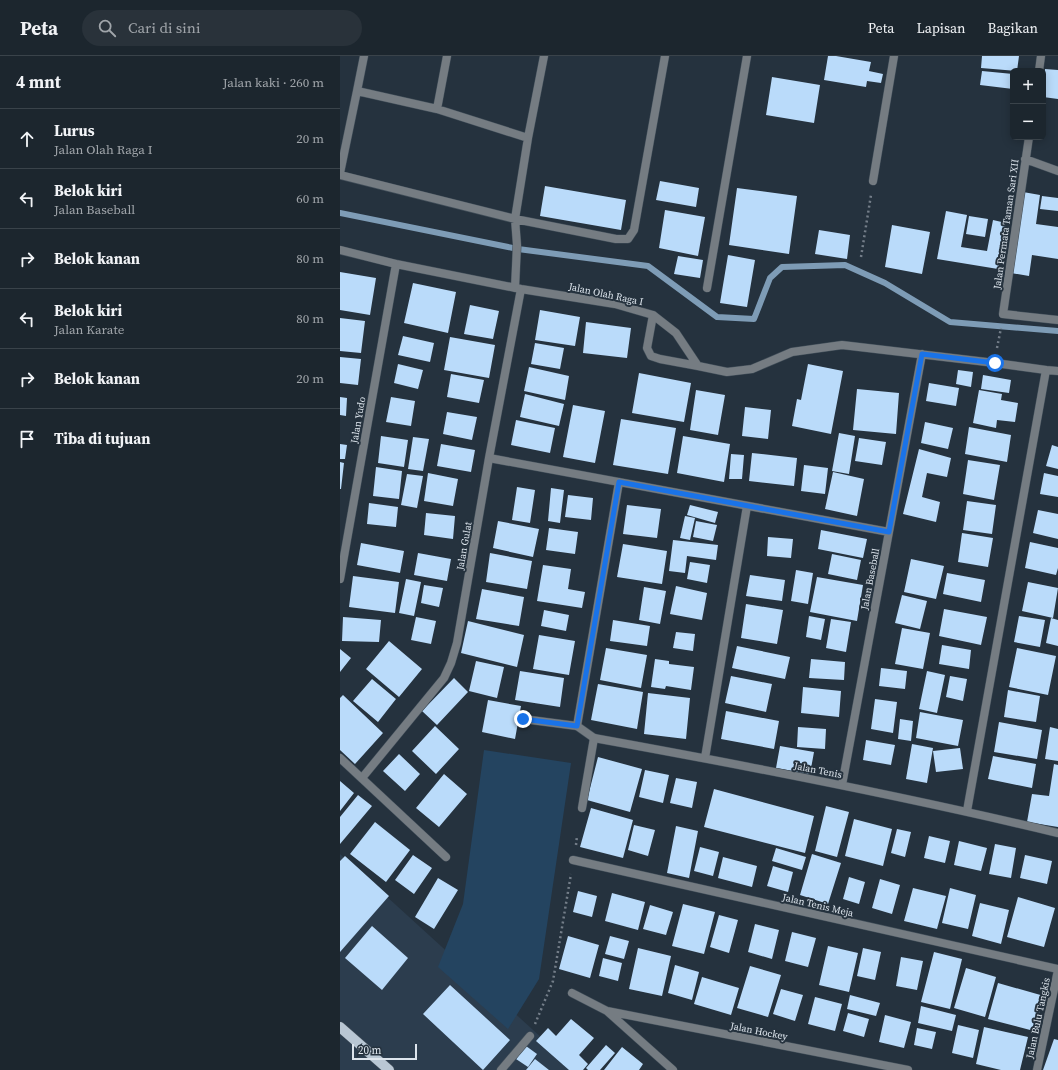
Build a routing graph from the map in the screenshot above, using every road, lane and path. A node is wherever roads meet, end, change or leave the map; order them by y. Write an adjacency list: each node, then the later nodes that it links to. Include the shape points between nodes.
1 (364, 56): 9 (street)
2 (447, 56): 10 (street)
3 (544, 56): 11 (street, Jalan Gulat)
4 (665, 56): 17 (street, via 634,230 628,239 616,239)
5 (747, 56): 22 (street)
6 (894, 56): 16 (street)
7 (1041, 56): 8 (street)
8 (1039, 68)
9 (357, 92): 10 (street); 15 (street)
10 (437, 109): 11 (street)
11 (528, 138): 17 (street, Jalan Gulat)
12 (1028, 140): 13 (street, Jalan Permata Taman Sari XII)
13 (1025, 159): 14 (street); 24 (street, Jalan Permata Taman Sari XII, via 1003,314)
14 (1058, 171)
15 (340, 174): 17 (street)
16 (873, 181): 19 (path)
17 (515, 219): 21 (street, Jalan Gulat)
18 (340, 250): 20 (street, Jalan Olah Raga I)
19 (861, 257)
20 (396, 264): 21 (street, Jalan Olah Raga I); 35 (street, Jalan Yudo)
21 (518, 288): 23 (street, Jalan Olah Raga I, via 615,304); 31 (street, Jalan Gulat)
22 (707, 288)
23 (653, 315): 28 (street, Jalan Olah Raga I, via 676,333); 28 (street, via 647,348 651,356)
24 (1058, 320)
25 (1001, 326): 27 (path)
26 (922, 354): 28 (street, via 842,345 792,352 752,369 728,372); 29 (street); 34 (street, Jalan Baseball)
27 (996, 354)
28 (698, 366)
29 (1046, 370): 30 (street); 44 (street)
30 (1058, 371)
31 (489, 458): 32 (street); 41 (street, Jalan Gulat, via 464,607 451,663 444,678)
32 (619, 482): 33 (street); 37 (street)
33 (747, 506): 34 (street); 40 (street)
34 (889, 532): 42 (street, Jalan Baseball)
35 (340, 579)
36 (523, 719): 37 (street)
37 (577, 726): 38 (street, Jalan Tenis)
38 (594, 738): 40 (street, Jalan Tenis); 43 (street)
39 (340, 758): 41 (street)
40 (705, 758): 42 (street, Jalan Tenis)
41 (362, 778): 47 (street)
42 (842, 785): 44 (street, Jalan Tenis)
43 (582, 808)
44 (967, 811): 45 (street, Jalan Tenis)
45 (1058, 833)
46 (578, 836): 48 (path)
47 (446, 857)
48 (573, 860): 49 (street, Jalan Tenis Meja); 53 (path, via 553,982)
49 (1058, 969): 58 (street, Jalan Bulu Tangkis)
50 (572, 993): 51 (street, Jalan Hockey)
51 (607, 1011): 56 (street, Jalan Hockey); 57 (street, Jalan Hockey)
52 (340, 1027): 54 (main road)
53 (530, 1036): 55 (street)
54 (389, 1070)
55 (501, 1070)
56 (673, 1070)
57 (908, 1070)
58 (1037, 1070)

